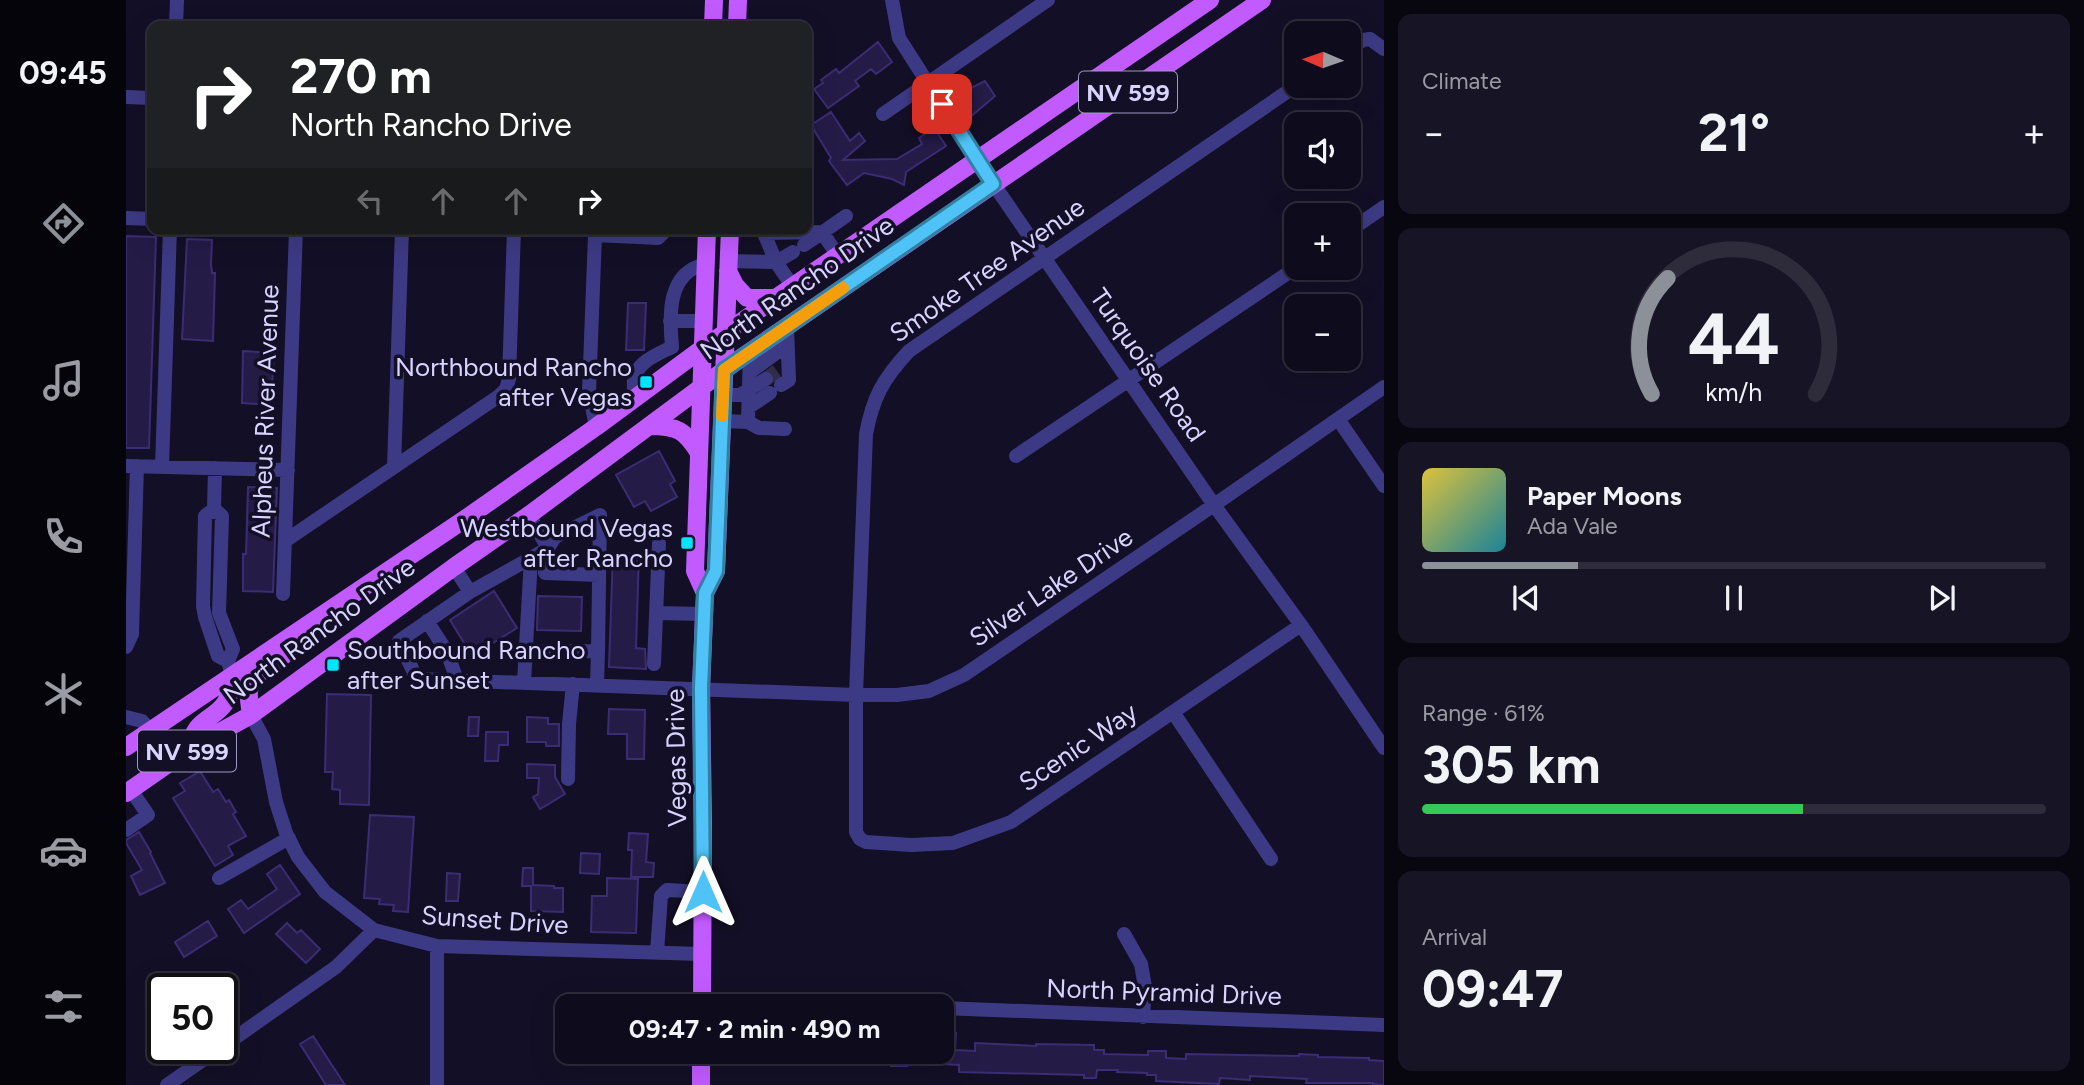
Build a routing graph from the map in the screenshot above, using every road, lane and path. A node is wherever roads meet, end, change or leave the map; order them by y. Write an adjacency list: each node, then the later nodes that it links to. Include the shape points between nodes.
1 (177, 0): 8 (street)
2 (714, 0): 9 (main road)
3 (738, 0): 10 (main road)
4 (892, 0): 13 (street, Turquoise Road, via 899,38)
5 (1048, 0): 13 (street)
6 (1210, 0): 18 (main road, North Rancho Drive / NV 599)
7 (1262, 0): 19 (main road, North Rancho Drive / NV 599)
8 (176, 21)
9 (713, 21)
10 (737, 21)
11 (1362, 41): 12 (street, via 1370,39)
12 (1384, 49)
13 (928, 83): 17 (street); 18 (street, Turquoise Road)
14 (1284, 94): 38 (street, Smoke Tree Avenue)
15 (126, 97): 16 (street)
16 (147, 98)
17 (883, 114)
18 (977, 160): 19 (street, Turquoise Road); 37 (main road, North Rancho Drive / NV 599)
19 (993, 184): 38 (street, Turquoise Road); 47 (main road, North Rancho Drive / NV 599)
20 (1384, 207): 24 (street)
21 (846, 216): 26 (street)
22 (126, 218): 23 (street)
23 (147, 219)
24 (1361, 223)
25 (812, 232): 26 (street)
26 (822, 232): 37 (street); 39 (street)
27 (170, 235): 72 (street)
28 (296, 235): 75 (street, Alpheus River Avenue)
29 (402, 235): 73 (street)
30 (514, 235): 73 (street, via 506,389)
31 (596, 235): 33 (street)
32 (596, 235): 67 (street, via 589,392)
33 (661, 235)
34 (707, 235): 40 (main road, Vegas Drive)
35 (730, 235): 41 (main road, Vegas Drive)
36 (763, 235): 39 (street)
37 (838, 256): 43 (main road, North Rancho Drive / NV 599)
38 (1044, 259): 57 (street, Turquoise Road); 106 (street, Smoke Tree Avenue, via 909,351 873,401 866,435)
39 (776, 262): 41 (street); 43 (street)
40 (706, 264): 45 (street, via 689,269 682,280 671,298); 46 (main road, Vegas Drive)
41 (728, 266): 44 (main road, via 734,285 747,299); 48 (main road, Vegas Drive)
42 (1284, 276): 57 (street)
43 (793, 287): 44 (main road, North Rancho Drive / NV 599)
44 (776, 298): 48 (main road, North Rancho Drive / NV 599)
45 (670, 321): 46 (street); 50 (street)
46 (704, 321): 51 (main road, Vegas Drive)
47 (787, 327): 49 (street); 52 (main road, North Rancho Drive / NV 599)
48 (726, 332): 51 (main road, North Rancho Drive / NV 599); 54 (main road, Vegas Drive)
49 (787, 345): 55 (street); 56 (street)
50 (672, 347): 53 (street); 62 (street, via 638,368)
51 (703, 348): 53 (main road, North Rancho Drive / NV 599); 58 (main road, Vegas Drive)
52 (750, 352): 54 (main road, North Rancho Drive / NV 599); 55 (street)
53 (682, 363): 62 (main road, North Rancho Drive / NV 599)
54 (724, 370): 58 (main road, North Rancho Drive / NV 599); 61 (main road, Vegas Drive)
55 (750, 372): 60 (street)
56 (776, 378): 60 (street); 63 (street)
57 (1128, 382): 70 (street); 77 (street, Turquoise Road)
58 (701, 387): 66 (main road, North Rancho Drive / NV 599); 69 (main road, Vegas Drive)
59 (1384, 387): 64 (street, Silver Lake Drive)
60 (749, 390): 61 (street, via 740,396); 63 (street)
61 (723, 395): 65 (main road, Vegas Drive)
62 (635, 398): 67 (main road, North Rancho Drive / NV 599)
63 (749, 414): 65 (street); 68 (street, via 759,428)
64 (1338, 419): 76 (street); 77 (street, Silver Lake Drive)
65 (722, 421): 89 (main road, Vegas Drive, via 716,571)
66 (650, 426): 69 (main road, via 680,430); 79 (main road, North Rancho Drive / NV 599)
67 (596, 427): 95 (main road, North Rancho Drive / NV 599)
68 (785, 429)
69 (699, 453): 89 (main road, Vegas Drive, via 695,571)
70 (1016, 456)
71 (132, 466): 72 (street); 96 (street, via 132,634)
72 (162, 467): 74 (street)
73 (394, 467): 82 (street)
74 (215, 468): 75 (street); 78 (street)
75 (288, 470): 82 (street, Alpheus River Avenue)
76 (1384, 486)
77 (1214, 505): 94 (street, Turquoise Road); 106 (street, Silver Lake Drive, via 964,675 929,691)
78 (214, 509): 80 (street, via 205,516); 81 (street, via 222,516)
79 (529, 515): 84 (street); 86 (main road, North Rancho Drive / NV 599)
80 (204, 538): 81 (street); 100 (street, via 205,617 218,656)
81 (221, 538): 100 (street, via 219,613 233,649)
82 (285, 541): 90 (street, Alpheus River Avenue)
83 (659, 543): 91 (street)
84 (548, 548): 85 (street); 87 (street, via 545,573); 87 (street, via 555,537 600,515)
85 (531, 558): 88 (street); 98 (street)
86 (454, 567): 88 (street); 108 (main road, North Rancho Drive / NV 599)
87 (599, 575): 97 (street)
88 (470, 592): 93 (street)
89 (705, 593): 92 (main road, Vegas Drive)
90 (283, 594)
91 (656, 613): 92 (street); 99 (street)
92 (704, 614): 105 (main road, Vegas Drive)
93 (427, 621): 101 (street, via 447,652); 101 (street, Silver Lake Drive, via 399,641 417,679)
94 (1301, 625): 107 (street, Scenic Way); 113 (street, Turquoise Road)
95 (293, 635): 100 (main road, North Rancho Drive / NV 599); 108 (main road, via 286,655 254,680 249,694)
96 (127, 646)
97 (598, 651): 98 (street); 104 (street)
98 (525, 652): 102 (street)
99 (654, 664)
100 (230, 669): 110 (main road, North Rancho Drive / NV 599); 112 (main road, via 228,701 198,726)
101 (457, 680): 102 (street, Silver Lake Drive)
102 (524, 682): 103 (street, Silver Lake Drive)
103 (573, 684): 104 (street, Silver Lake Drive); 114 (street)
104 (597, 685): 105 (street, Silver Lake Drive)
105 (701, 688): 106 (street, Silver Lake Drive); 121 (main road, Vegas Drive)
106 (856, 695): 118 (street, Smoke Tree Avenue, via 856,832)
107 (1173, 712): 118 (street, Scenic Way, via 1011,822 953,843 911,845); 119 (street)
108 (251, 715): 112 (main road, North Rancho Drive / NV 599); 117 (street, Sunset Drive, via 264,739 276,802)
109 (126, 717): 110 (street, via 142,721)
110 (150, 731): 111 (main road, North Rancho Drive / NV 599)
111 (126, 747)
112 (191, 748): 115 (main road, North Rancho Drive / NV 599)
113 (1384, 748)
114 (568, 779)
115 (129, 791): 116 (street, via 148,815)
116 (126, 830)
117 (289, 838): 120 (street); 122 (street, Sunset Drive, via 325,892)
118 (860, 839)
119 (1271, 859)
120 (219, 878)
121 (703, 892): 125 (street, via 667,890 661,896); 126 (main road, Vegas Drive)
122 (374, 930): 124 (street, Sunset Drive); 131 (street, via 336,967)
123 (1124, 934): 129 (street, via 1141,964)
124 (437, 946): 125 (street, Sunset Drive); 135 (street)
125 (657, 953): 126 (street, Sunset Drive)
126 (702, 954): 127 (main road, Vegas Drive)
127 (702, 994)
128 (954, 1009): 129 (street, North Pyramid Drive)
129 (1143, 1017): 130 (street, North Pyramid Drive)
130 (1384, 1025)
131 (238, 1035)
132 (197, 1064): 134 (street)
133 (701, 1064): 136 (main road)
134 (167, 1085)
135 (437, 1085)
136 (701, 1085)

